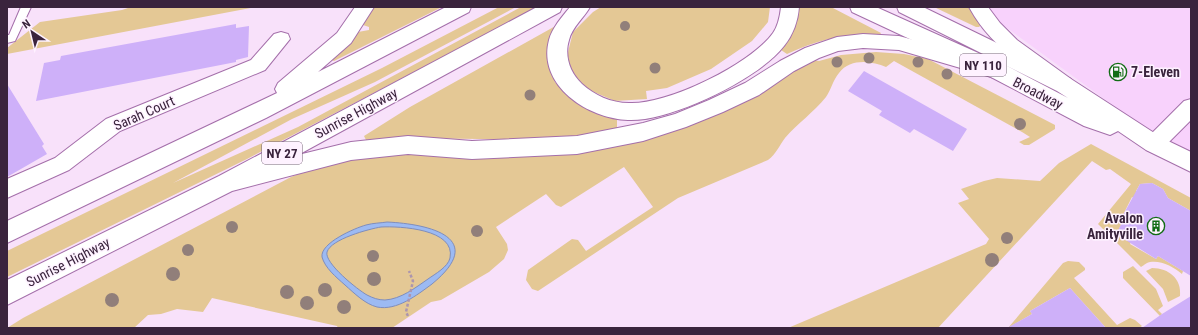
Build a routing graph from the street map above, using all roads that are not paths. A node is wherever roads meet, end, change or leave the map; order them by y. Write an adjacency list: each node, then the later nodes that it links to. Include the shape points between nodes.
1 (26, 7): 10 (lane, via 12,38)
2 (365, 7): 15 (main road, via 344,38)
3 (462, 7): 15 (main road)
4 (553, 7): 18 (main road, Sunrise Highway / NY 27)
5 (581, 7): 6 (main road, via 559,41 557,59 561,74 573,89 588,99 607,108 629,112 656,110 696,95 750,65 777,43 788,24)
6 (790, 7)
7 (859, 7): 12 (main road, Broadway / NY 110)
8 (906, 7): 13 (main road, Broadway / NY 110)
9 (978, 7): 13 (main road, via 998,34)
10 (7, 39)
11 (281, 39): 19 (street, Sarah Court, via 258,65 113,124 62,164)
12 (998, 71): 16 (main road, Broadway / NY 110, via 1091,120); 18 (main road, via 899,43 863,40 837,44 812,53 752,89 716,106 643,132 577,145 472,150 408,145 351,151)
13 (1064, 85): 16 (main road, Broadway / NY 110)
14 (1191, 107): 16 (street)
15 (259, 112): 20 (main road)
16 (1154, 144): 17 (main road, Broadway / NY 110)
17 (1191, 163)
18 (227, 183): 21 (main road, Sunrise Highway / NY 27)
19 (7, 189)
20 (7, 232)
21 (7, 293)

